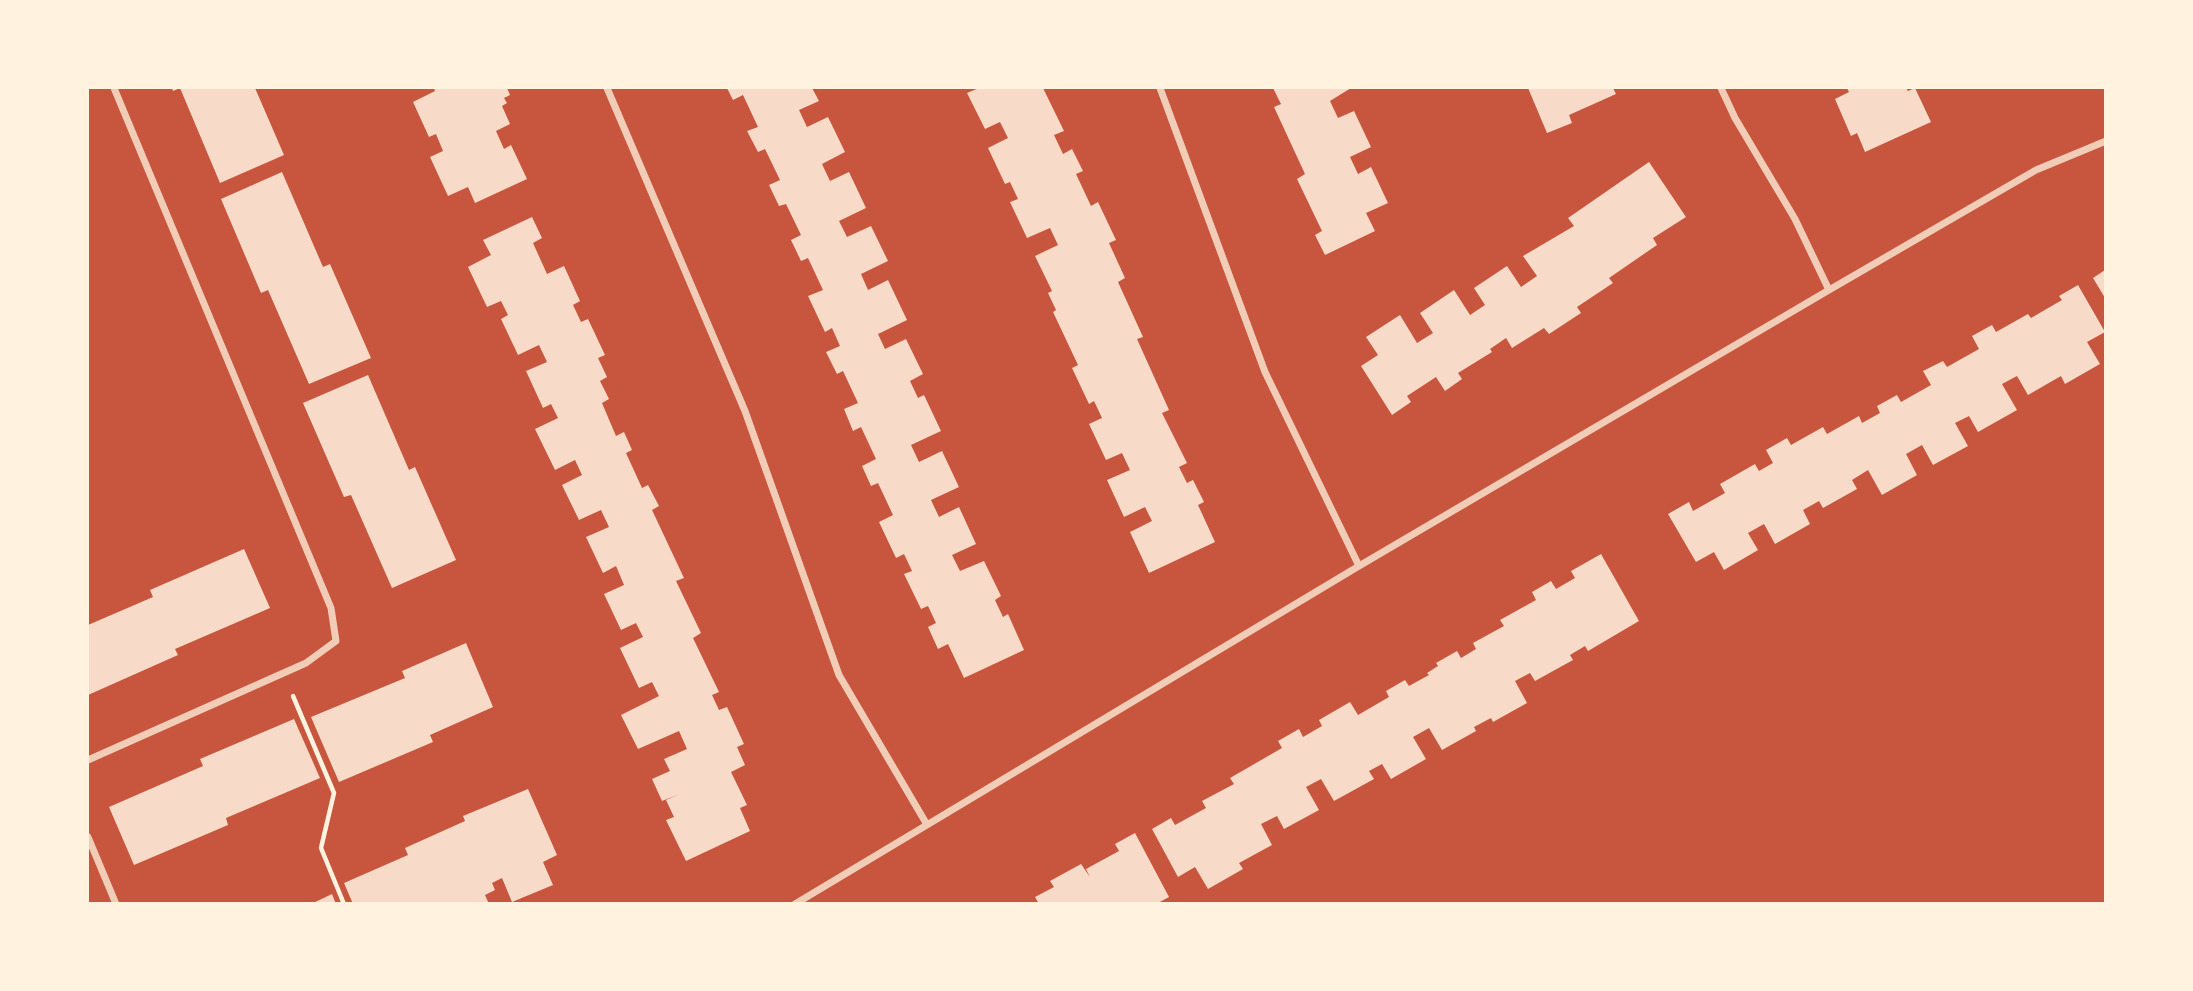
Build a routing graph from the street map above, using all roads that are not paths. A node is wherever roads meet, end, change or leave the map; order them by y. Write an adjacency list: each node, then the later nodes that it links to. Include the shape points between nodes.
1 (114, 88): 8 (street, via 331,608 336,640 306,663)
2 (607, 88): 9 (street, via 746,411 839,675)
3 (1160, 88): 7 (street, via 1265,372)
4 (1721, 88): 6 (street)
5 (2105, 141): 6 (street, via 2036,170)
6 (1829, 290): 7 (street)
7 (1359, 566): 9 (street)
8 (88, 760)
9 (926, 823): 12 (street)
10 (88, 837): 11 (street)
11 (116, 904)
12 (795, 904)

